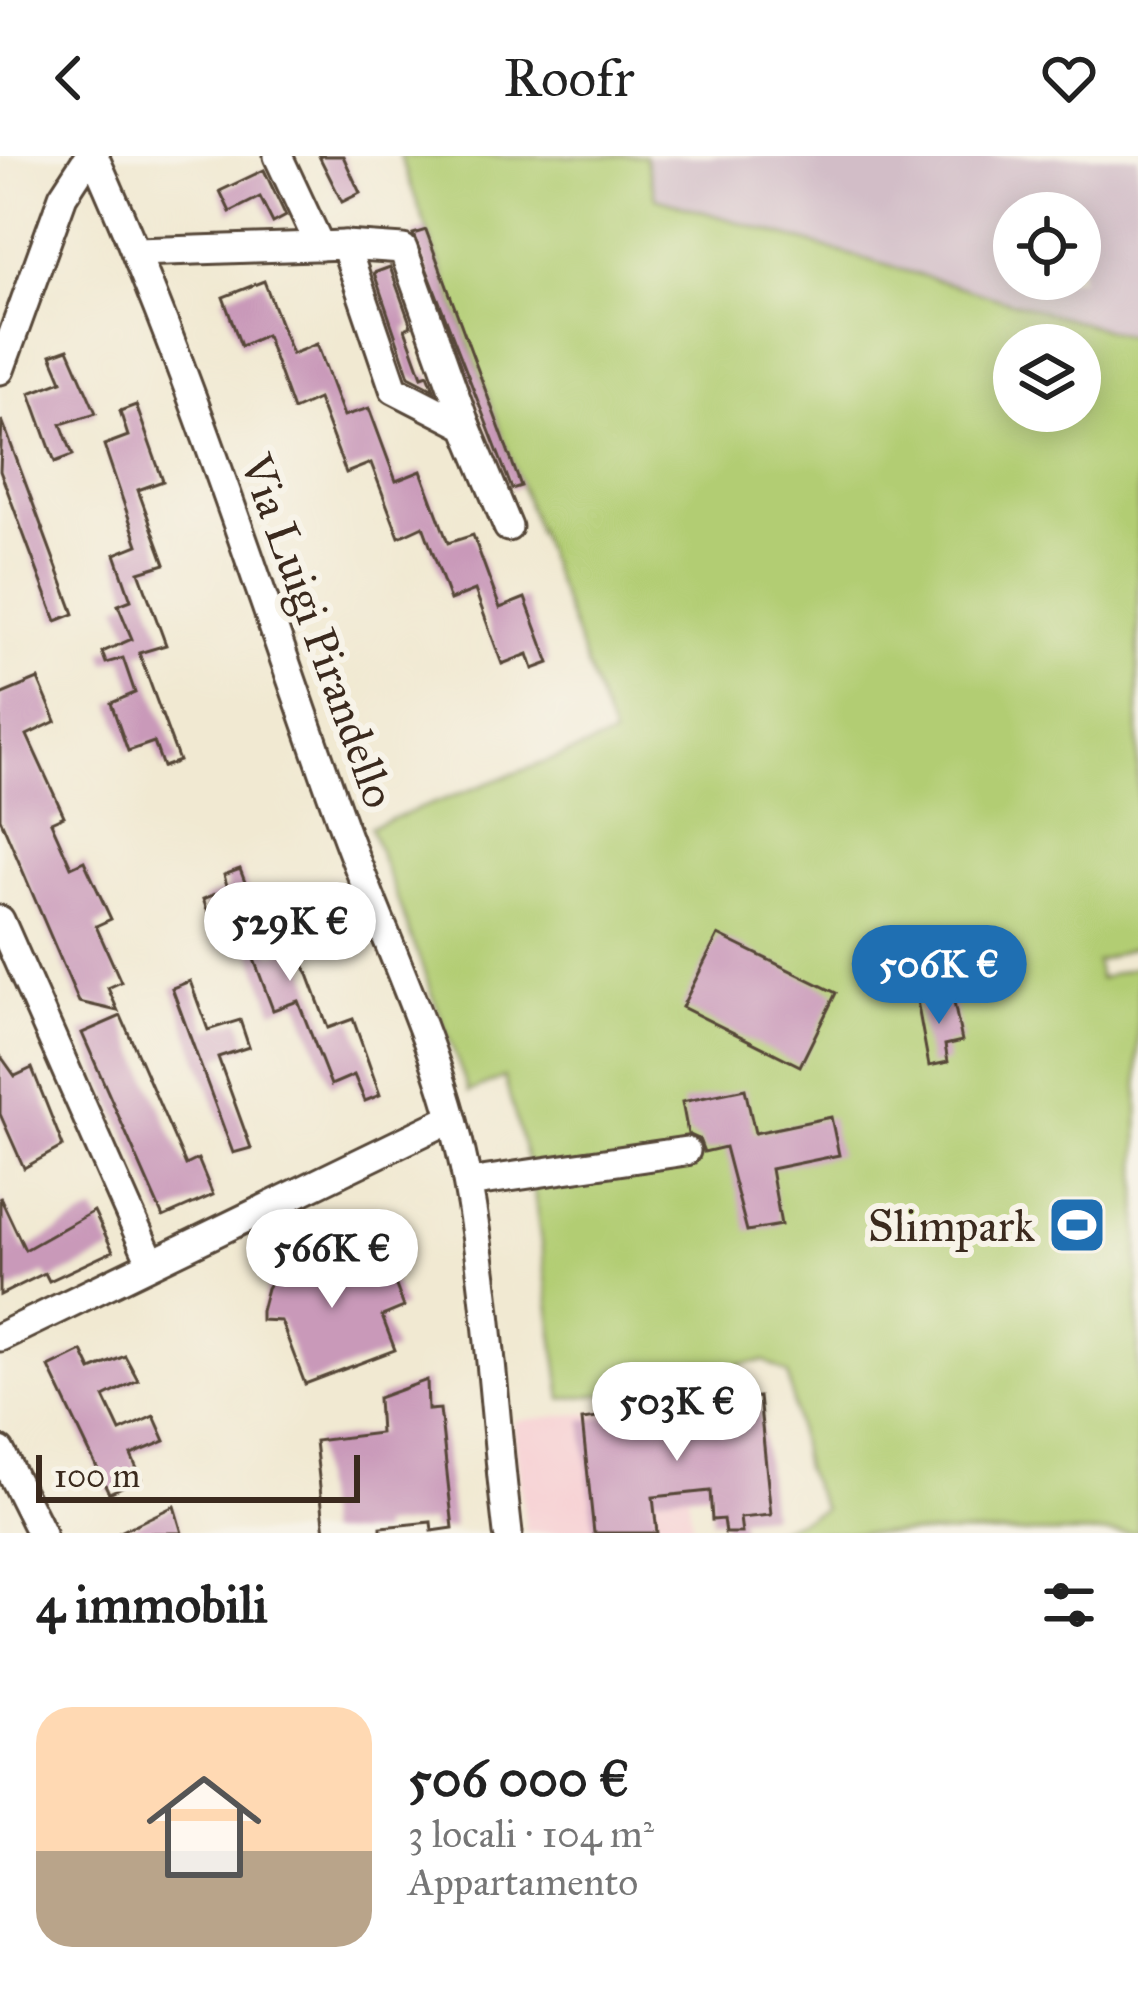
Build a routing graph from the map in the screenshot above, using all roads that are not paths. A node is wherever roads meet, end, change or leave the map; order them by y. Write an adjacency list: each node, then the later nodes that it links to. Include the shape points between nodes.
1 (92, 156): 4 (street, Via Luigi Pirandello); 5 (street, via 63,196)
2 (278, 156): 3 (street)
3 (333, 246): 4 (street); 6 (street, via 394,388); 6 (street, via 403,249)
4 (137, 252): 9 (street, Via Luigi Pirandello, via 346,836 419,1009)
5 (0, 370)
6 (466, 426): 7 (street)
7 (508, 526)
8 (0, 920): 12 (street)
9 (452, 1118): 11 (street, Via Luigi Pirandello); 12 (street)
10 (686, 1151): 11 (street)
11 (468, 1183): 18 (street, Via Luigi Pirandello)
12 (151, 1262): 13 (street)
13 (0, 1337)
14 (0, 1451): 15 (street)
15 (27, 1503): 16 (street); 17 (street)
16 (0, 1516)
17 (40, 1533)
18 (508, 1533)

